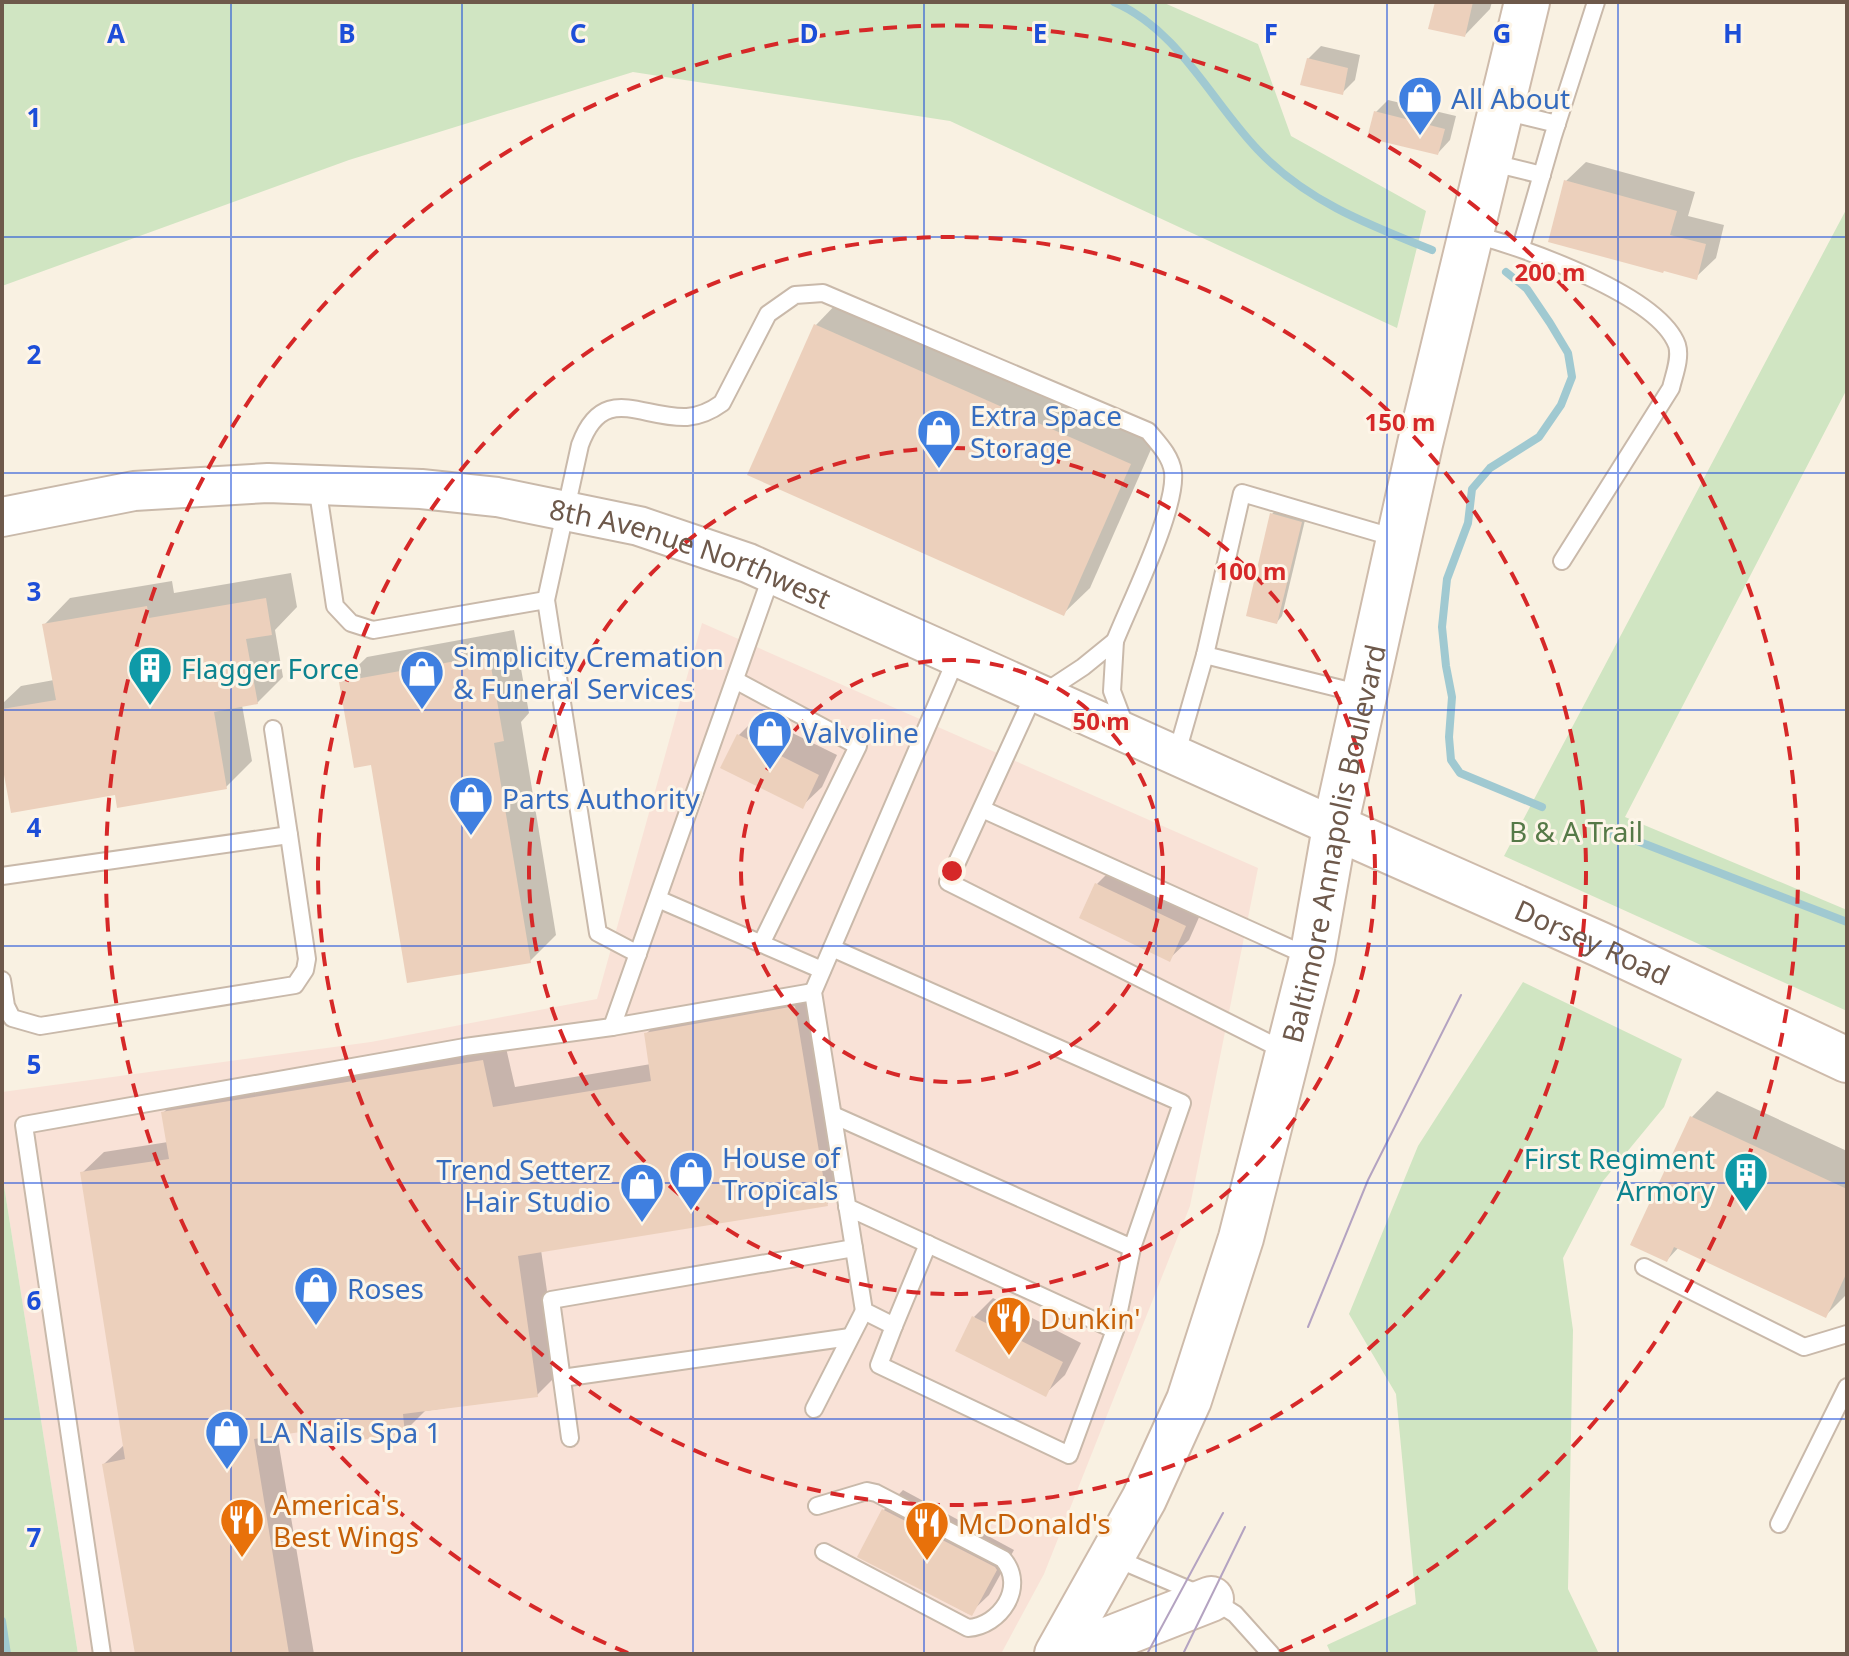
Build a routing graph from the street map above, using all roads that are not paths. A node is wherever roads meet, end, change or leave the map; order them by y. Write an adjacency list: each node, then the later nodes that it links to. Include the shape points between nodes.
1 (1527, 2): 3 (main road, Baltimore Annapolis Boulevard)
2 (1596, 2): 4 (lane)
3 (1501, 110): 4 (lane); 5 (main road, Baltimore Annapolis Boulevard)
4 (1557, 124): 6 (lane)
5 (1489, 162): 6 (lane); 7 (main road, Baltimore Annapolis Boulevard)
6 (1542, 175): 8 (lane)
7 (1472, 233): 8 (lane); 12 (main road, Baltimore Annapolis Boulevard)
8 (1521, 247): 13 (lane, via 1636,302 1663,324 1678,347 1671,388)
9 (317, 485): 10 (street, 8th Avenue Northwest, via 421,489); 11 (street, 8th Avenue Northwest, via 134,491); 15 (lane, via 335,606 351,623 373,630)
10 (567, 511): 14 (street, 8th Avenue Northwest, via 639,526); 15 (lane); 16 (lane, via 580,445 602,412 634,408 685,417 709,412 722,403 768,314 795,295 823,293 1148,431 1173,470 1173,496)
11 (2, 517)
12 (1400, 539): 17 (lane, via 1242,493); 21 (main road, Baltimore Annapolis Boulevard)
13 (1562, 561)
14 (772, 574): 18 (street, 8th Avenue Northwest); 19 (lane)
15 (546, 600): 32 (lane, via 598,933)
16 (1115, 641): 20 (lane); 23 (lane, via 1112,691)
17 (1205, 655): 21 (lane); 24 (lane)
18 (957, 657): 20 (street, 8th Avenue Northwest); 31 (lane)
19 (735, 680): 29 (lane); 30 (lane, via 858,746)
20 (1038, 694): 23 (street, 8th Avenue Northwest); 25 (lane)
21 (1365, 695): 26 (main road, Baltimore Annapolis Boulevard)
22 (273, 729): 27 (lane)
23 (1128, 734): 24 (street, 8th Avenue Northwest)
24 (1176, 756): 26 (street, 8th Avenue Northwest)
25 (982, 809): 33 (lane); 38 (lane, via 948,882)
26 (1335, 827): 33 (main road, Baltimore Annapolis Boulevard); 39 (main road, Dorsey Road)
27 (289, 835): 28 (lane); 35 (lane, via 307,959 295,985 40,1026 12,1018)
28 (2, 876)
29 (658, 899): 30 (lane); 32 (lane)
30 (761, 944): 34 (lane)
31 (832, 948): 34 (lane); 44 (lane, via 1182,1103)
32 (638, 954): 37 (lane)
33 (1312, 958): 38 (main road, Baltimore Annapolis Boulevard)
34 (822, 970): 36 (lane)
35 (2, 980)
36 (813, 992): 37 (lane); 40 (lane)
37 (612, 1027): 60 (lane, via 465,1047 24,1125)
38 (1288, 1052): 58 (main road, Baltimore Annapolis Boulevard, via 1241,1238 1189,1400)
39 (1847, 1060)
40 (833, 1115): 41 (lane); 44 (lane)
41 (847, 1207): 42 (lane); 43 (lane)
42 (928, 1244): 47 (lane); 48 (lane)
43 (854, 1248): 46 (lane); 51 (lane, via 551,1300)
44 (1132, 1248): 48 (lane)
45 (1644, 1267): 49 (lane, via 1804,1347)
46 (864, 1311): 47 (lane); 50 (lane)
47 (894, 1326): 48 (lane, via 879,1365 1069,1455)
48 (1115, 1330)
49 (1847, 1334)
50 (850, 1337): 51 (lane); 53 (lane)
51 (562, 1378): 54 (lane)
52 (1847, 1387): 56 (lane)
53 (814, 1409)
54 (570, 1438)
55 (817, 1506): 57 (lane, via 876,1493 1003,1559 1012,1592 994,1620 968,1628)
56 (1779, 1524)
57 (824, 1552)
58 (1112, 1556): 59 (lane); 61 (main road, Baltimore Annapolis Boulevard)
59 (1211, 1599): 62 (main road); 63 (lane, via 1235,1614)
60 (102, 1654)
61 (1057, 1654)
62 (1071, 1654)
63 (1271, 1654)

